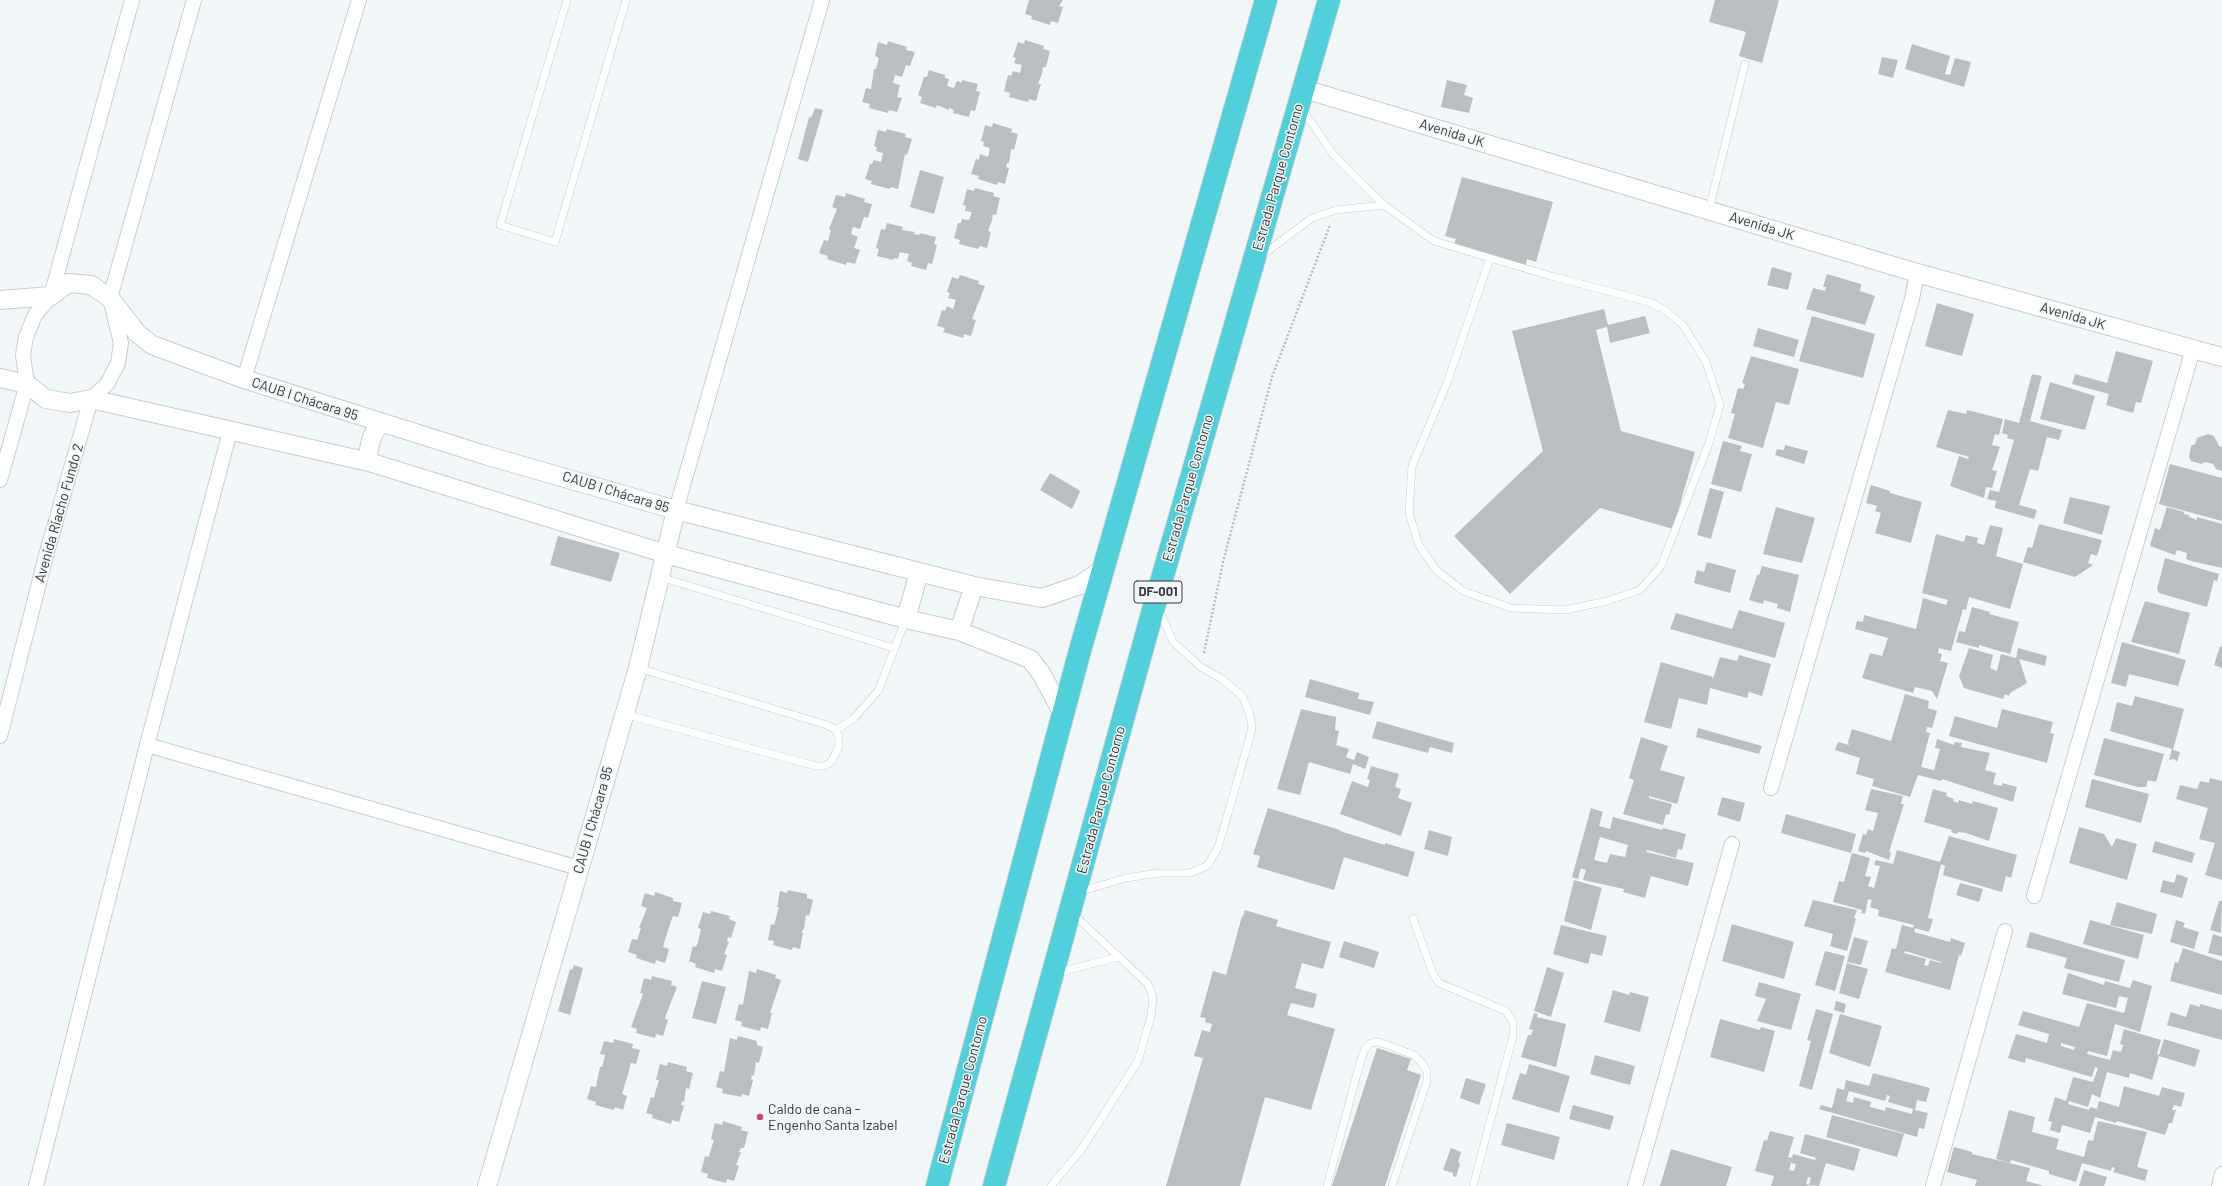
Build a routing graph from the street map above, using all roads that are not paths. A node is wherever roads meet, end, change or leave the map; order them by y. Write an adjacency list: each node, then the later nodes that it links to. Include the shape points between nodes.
1 (132, 0): 16 (street)
2 (194, 0): 17 (street)
3 (360, 0): 22 (street)
4 (566, 0): 5 (lane, via 500,225 555,242)
5 (626, 0)
6 (822, 0): 29 (street)
7 (1266, 0): 31 (highway, Estrada Parque Contorno)
8 (1329, 0): 10 (highway, Estrada Parque Contorno / DF-001)
9 (1745, 64): 12 (lane)
10 (1302, 97): 11 (lane, via 1333,154); 12 (street, Avenida JK); 14 (highway, Estrada Parque Contorno / DF-001)
11 (1384, 205): 13 (lane, via 1434,241); 14 (lane, via 1336,210 1312,218)
12 (1709, 210): 15 (street, Avenida JK)
13 (1490, 258): 13 (lane, via 1447,383 1412,466 1409,513 1419,545 1436,570 1463,590 1511,608 1565,610 1607,601 1640,590 1661,566 1710,443 1720,405 1706,362 1683,325 1665,310 1649,302)
14 (1254, 261): 35 (highway, Estrada Parque Contorno / DF-001)
15 (1917, 272): 19 (street, Avenida JK); 45 (street, via 1912,299)
16 (51, 296): 17 (street, CAUB I Chácara 95, via 68,283 91,285); 18 (street); 23 (street, via 35,315 26,337 23,355)
17 (110, 298): 22 (street, CAUB I Chácara 95, via 137,333 152,345); 24 (street, via 122,343 118,363 107,384)
18 (0, 300)
19 (2193, 349): 20 (street, Avenida JK); 48 (street)
20 (2222, 357)
21 (0, 378): 23 (street)
22 (244, 379): 25 (street, CAUB I Chácara 95)
23 (27, 384): 24 (street, via 46,399 70,403); 28 (street)
24 (91, 399): 26 (street); 43 (street, Avenida Riacho Fundo 2, via 46,552)
25 (382, 423): 27 (street, via 371,440); 29 (street, CAUB I Chácara 95)
26 (230, 431): 27 (street); 44 (street)
27 (369, 462): 30 (street)
28 (0, 480)
29 (676, 510): 30 (street, CAUB I Chácara 95); 32 (street)
30 (666, 554): 33 (street, CAUB I Chácara 95); 36 (street)
31 (1103, 569): 34 (street, via 1080,584 1042,598); 41 (highway, Estrada Parque Contorno)
32 (919, 572): 34 (street); 36 (street)
33 (660, 576): 38 (lane); 39 (street, CAUB I Chácara 95)
34 (974, 586): 37 (street)
35 (1155, 603): 49 (highway, Estrada Parque Contorno / DF-001); 49 (lane, via 1173,642 1201,668 1222,679 1242,696 1250,714 1252,728 1218,848 1207,866 1190,873 1159,873 1126,878)
36 (906, 619): 37 (street); 38 (lane)
37 (959, 631): 41 (street, via 1030,659 1041,673)
38 (894, 648): 42 (lane, via 878,691 854,718)
39 (638, 668): 40 (street, CAUB I Chácara 95); 42 (lane, via 827,725)
40 (624, 714): 42 (lane, via 816,766 832,762 839,747); 47 (street, CAUB I Chácara 95)
41 (1063, 714): 57 (highway, Estrada Parque Contorno)
42 (836, 730)
43 (0, 736)
44 (147, 745): 47 (street); 55 (street)
45 (1771, 788)
46 (1732, 844): 63 (street)
47 (579, 868): 56 (street, CAUB I Chácara 95)
48 (2034, 896)
49 (1073, 902): 52 (lane); 53 (highway, Estrada Parque Contorno / DF-001)
50 (1413, 918): 62 (lane, via 1433,974 1439,983 1506,1011 1513,1022 1513,1036)
51 (2005, 931): 64 (street)
52 (1118, 957): 53 (lane); 59 (lane, via 1148,984 1153,997 1151,1016 1138,1061 1081,1150)
53 (1053, 974): 58 (highway, Estrada Parque Contorno / DF-001)
54 (2222, 1174): 65 (street)
55 (36, 1186)
56 (487, 1186)
57 (938, 1186)
58 (994, 1186)
59 (1051, 1186)
60 (1327, 1186): 61 (lane, via 1361,1060 1371,1043 1379,1042 1414,1055 1427,1071 1427,1081)
61 (1392, 1186)
62 (1473, 1186)
63 (1636, 1186)
64 (1933, 1186)
65 (2219, 1186)

